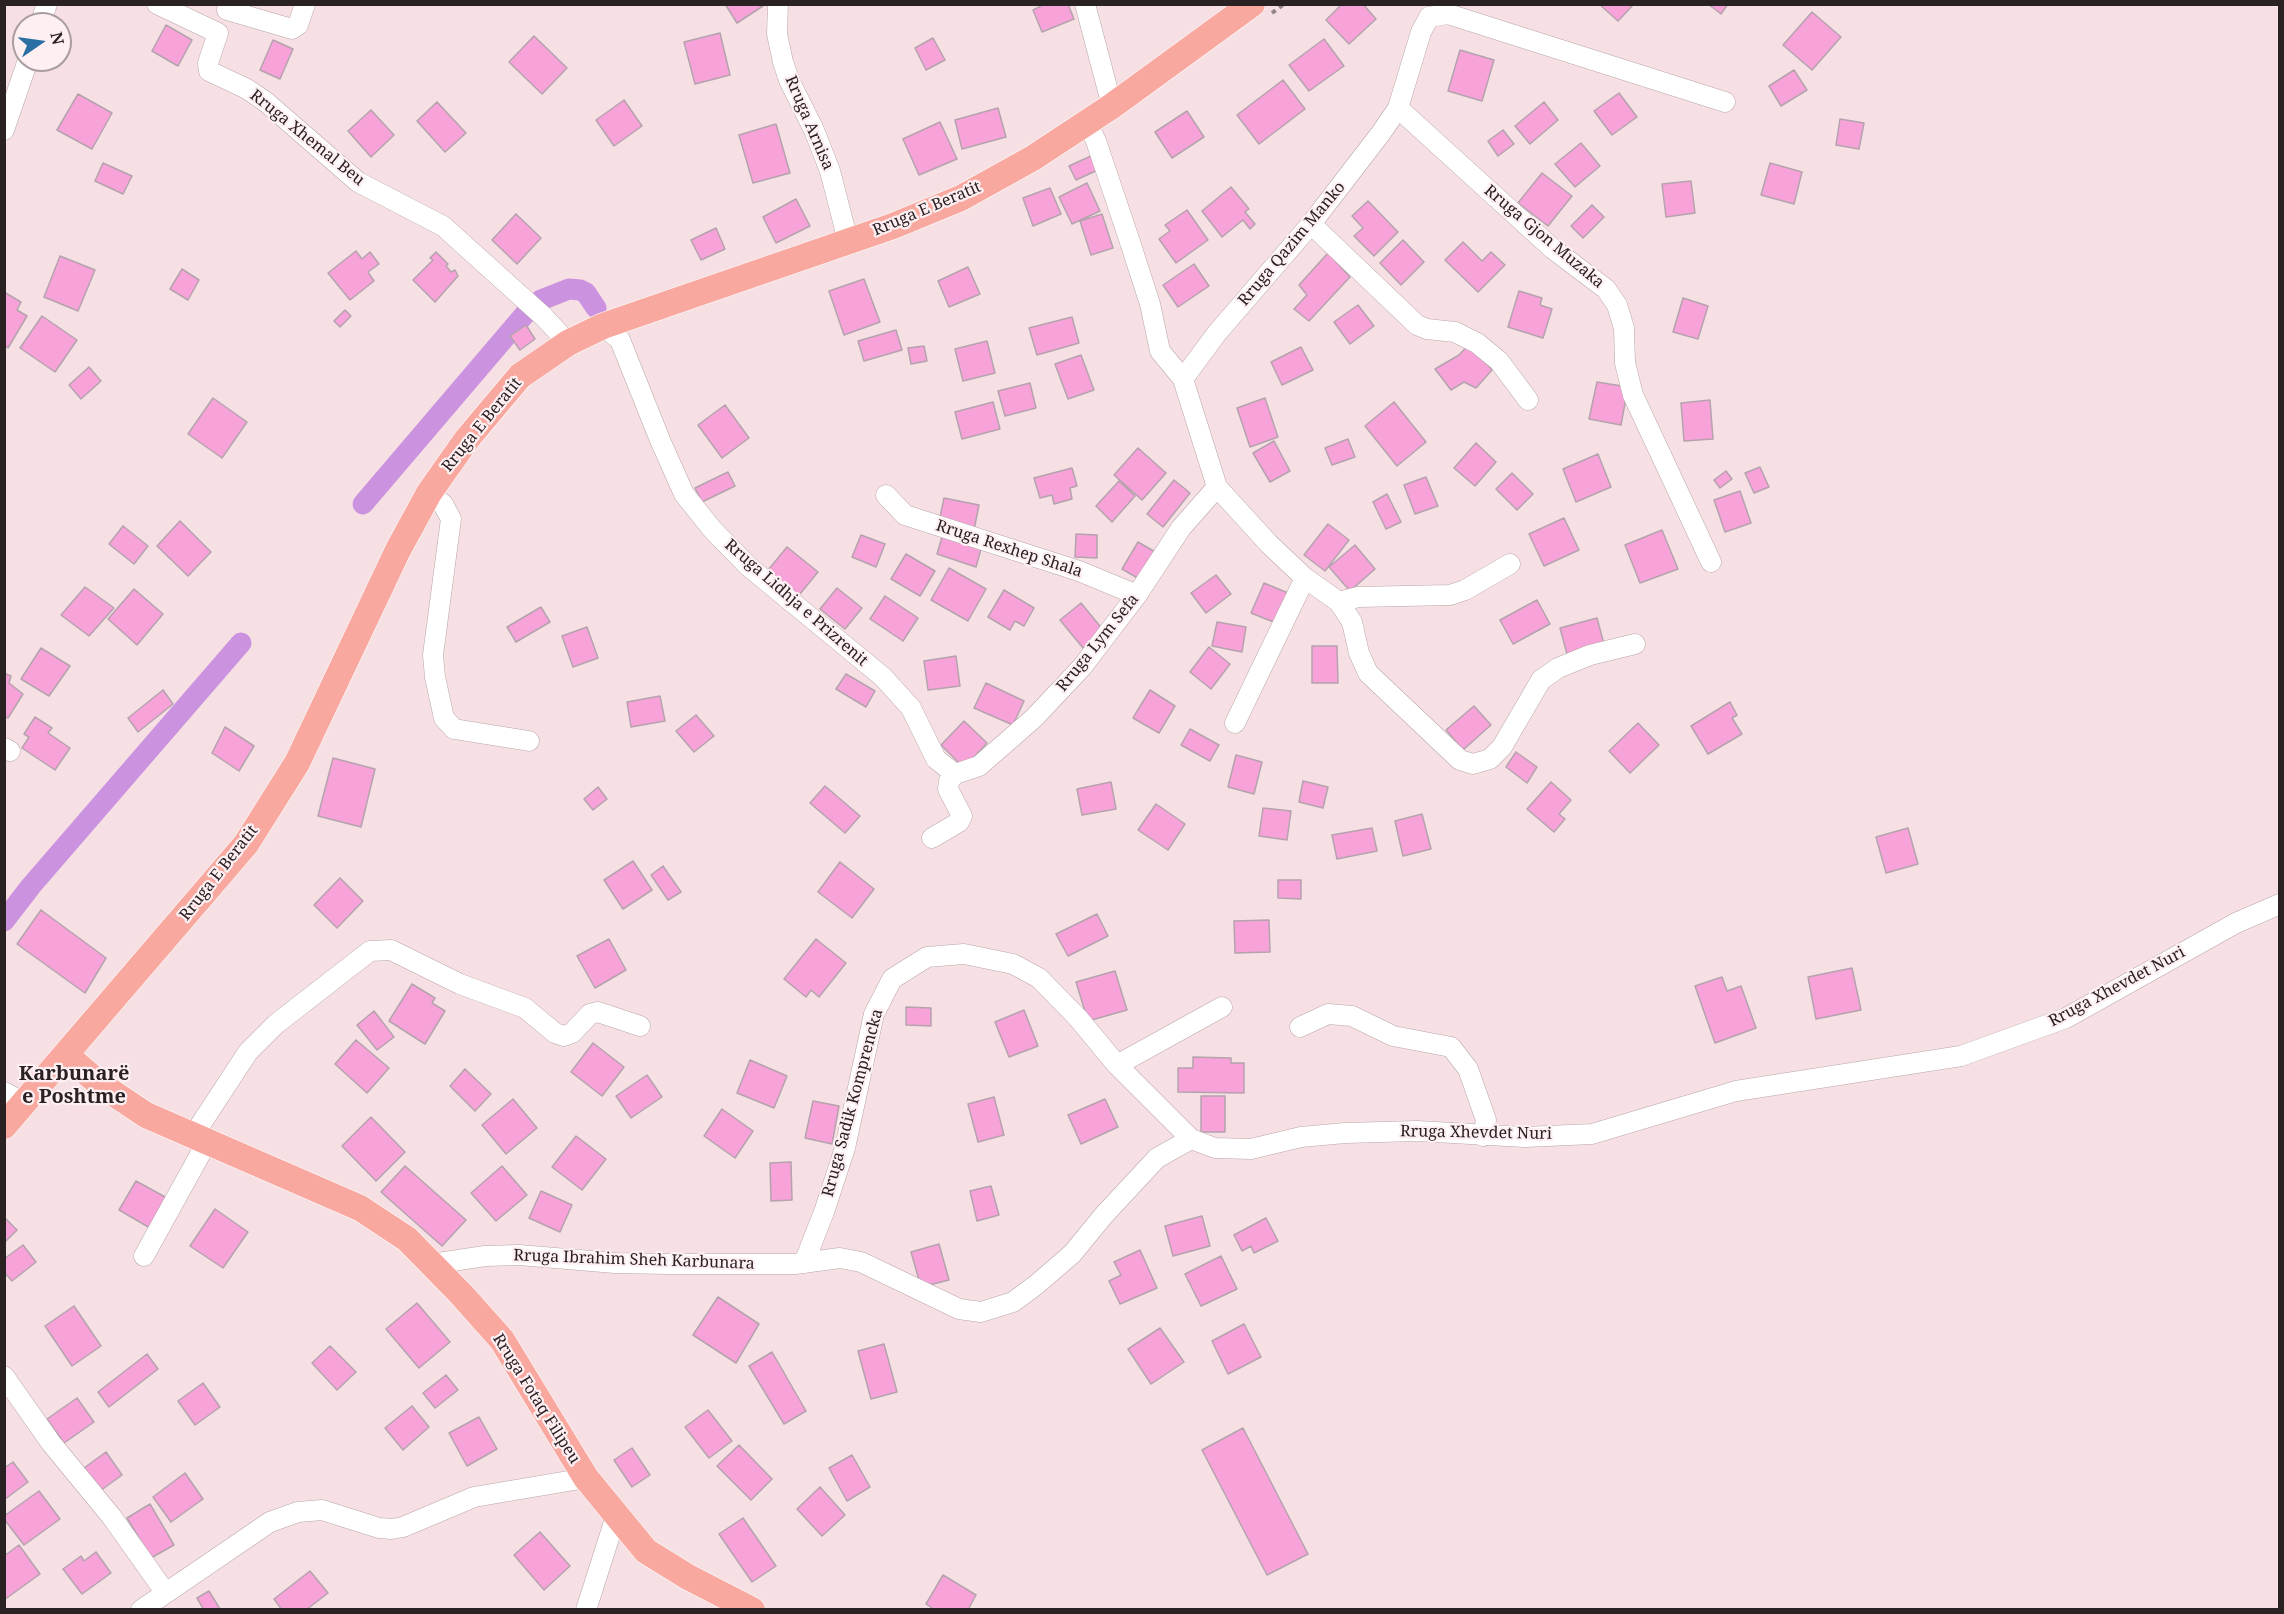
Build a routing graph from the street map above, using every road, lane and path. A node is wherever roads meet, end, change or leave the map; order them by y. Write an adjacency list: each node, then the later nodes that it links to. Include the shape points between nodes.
1 (157, 4): 8 (street)
2 (305, 4): 6 (street, via 298,25 292,29)
3 (778, 4): 16 (street, Rruga Arnisa, via 777,34 783,62 827,161)
4 (1085, 4): 11 (street)
5 (1284, 4): 7 (path)
6 (228, 7): 8 (street)
7 (1259, 11): 11 (main road, Rruga E Beratit)
8 (218, 33): 18 (street, Rruga Xhemal Beu, via 209,70 266,102 358,182 443,226)
9 (24, 72): 14 (street)
10 (1725, 102): 12 (street, Rruga Qazim Manko, via 1448,14 1429,17 1421,32)
11 (1112, 106): 13 (main road, Rruga E Beratit)
12 (1398, 108): 15 (street, Rruga Qazim Manko); 24 (street, Rruga Gjon Muzaka, via 1553,249 1606,289 1617,305 1624,328 1625,363 1633,395)
13 (1087, 122): 16 (main road, Rruga E Beratit, via 961,198); 19 (street, via 1130,239 1160,351)
14 (4, 130)
15 (1311, 224): 19 (street, Rruga Qazim Manko, via 1217,333); 20 (street, via 1417,325 1455,332 1477,343 1498,361)
16 (848, 241): 17 (main road, Rruga E Beratit)
17 (603, 326): 18 (main road, Rruga E Beratit); 32 (street, Rruga Lidhja e Prizrenit, via 620,340 684,494 748,566 883,677 911,708 936,759)
18 (568, 343): 22 (main road, Rruga E Beratit, via 520,376 466,439)
19 (1183, 379): 21 (street)
20 (1528, 400)
21 (1217, 487): 26 (street); 27 (street, Rruga Lym Sefa, via 1181,528)
22 (429, 493): 31 (street, via 443,504 451,519 433,655 444,718 454,729); 39 (main road, Rruga E Beratit, via 297,763 246,844)
23 (886, 495): 27 (street, Rruga Rexhep Shala, via 906,515 1078,571)
24 (1711, 562)
25 (1510, 564): 28 (street, via 1450,595 1358,597)
26 (1305, 578): 28 (street); 30 (street)
27 (1137, 595): 32 (street, Rruga Lym Sefa, via 1082,667 1034,718 979,766)
28 (1339, 602): 29 (street, via 1352,622 1368,673 1460,760 1473,764 1490,759 1502,747 1541,681 1558,668)
29 (1635, 644)
30 (1234, 723)
31 (529, 741)
32 (955, 774): 33 (street, via 948,789 962,816 959,822)
33 (932, 838)
34 (2280, 904): 43 (street, Rruga Xhevdet Nuri, via 2236,923 2066,1018 1961,1056 1736,1091 1592,1134)
35 (892, 979): 40 (street, Rruga Xhevdet Nuri, via 927,957 964,954 1013,964 1040,978); 47 (street, Rruga Sadik Komprencka, via 874,1014 845,1148)
36 (1222, 1006): 40 (street)
37 (640, 1026): 44 (street, via 598,1012 564,1036 525,1008 460,984 391,950 370,951 276,1024 248,1052)
38 (1300, 1028): 43 (street, via 1328,1014 1352,1016 1393,1036 1451,1047 1468,1069 1485,1120)
39 (66, 1055): 41 (main road, Rruga E Beratit); 44 (main road, Rruga Fotaq Filipeu, via 146,1115)
40 (1117, 1065): 45 (street, Rruga Xhevdet Nuri)
41 (14, 1098): 42 (main road, Rruga E Beratit)
42 (4, 1126)
43 (1484, 1136): 45 (street, Rruga Xhevdet Nuri, via 1417,1131 1345,1133 1301,1137 1251,1149 1215,1148)
44 (200, 1139): 46 (street); 48 (main road, Rruga Fotaq Filipeu, via 360,1208 407,1239)
45 (1191, 1139): 47 (street, Rruga Ibrahim Sheh Karbunara, via 1157,1158 1072,1254 1013,1302 981,1312 959,1310 861,1262 840,1258)
46 (144, 1256)
47 (804, 1263): 48 (street, Rruga Ibrahim Sheh Karbunara, via 615,1263 519,1255)
48 (432, 1264): 50 (main road, Rruga Fotaq Filipeu, via 502,1340)
49 (4, 1376): 52 (street)
50 (586, 1478): 51 (main road, Rruga Fotaq Filipeu); 52 (street, via 474,1497 392,1529 322,1510 298,1512 270,1522)
51 (616, 1516): 54 (street); 55 (main road, Rruga Fotaq Filipeu, via 646,1551)
52 (165, 1592): 53 (street)
53 (141, 1610)
54 (586, 1610)
55 (752, 1610)

